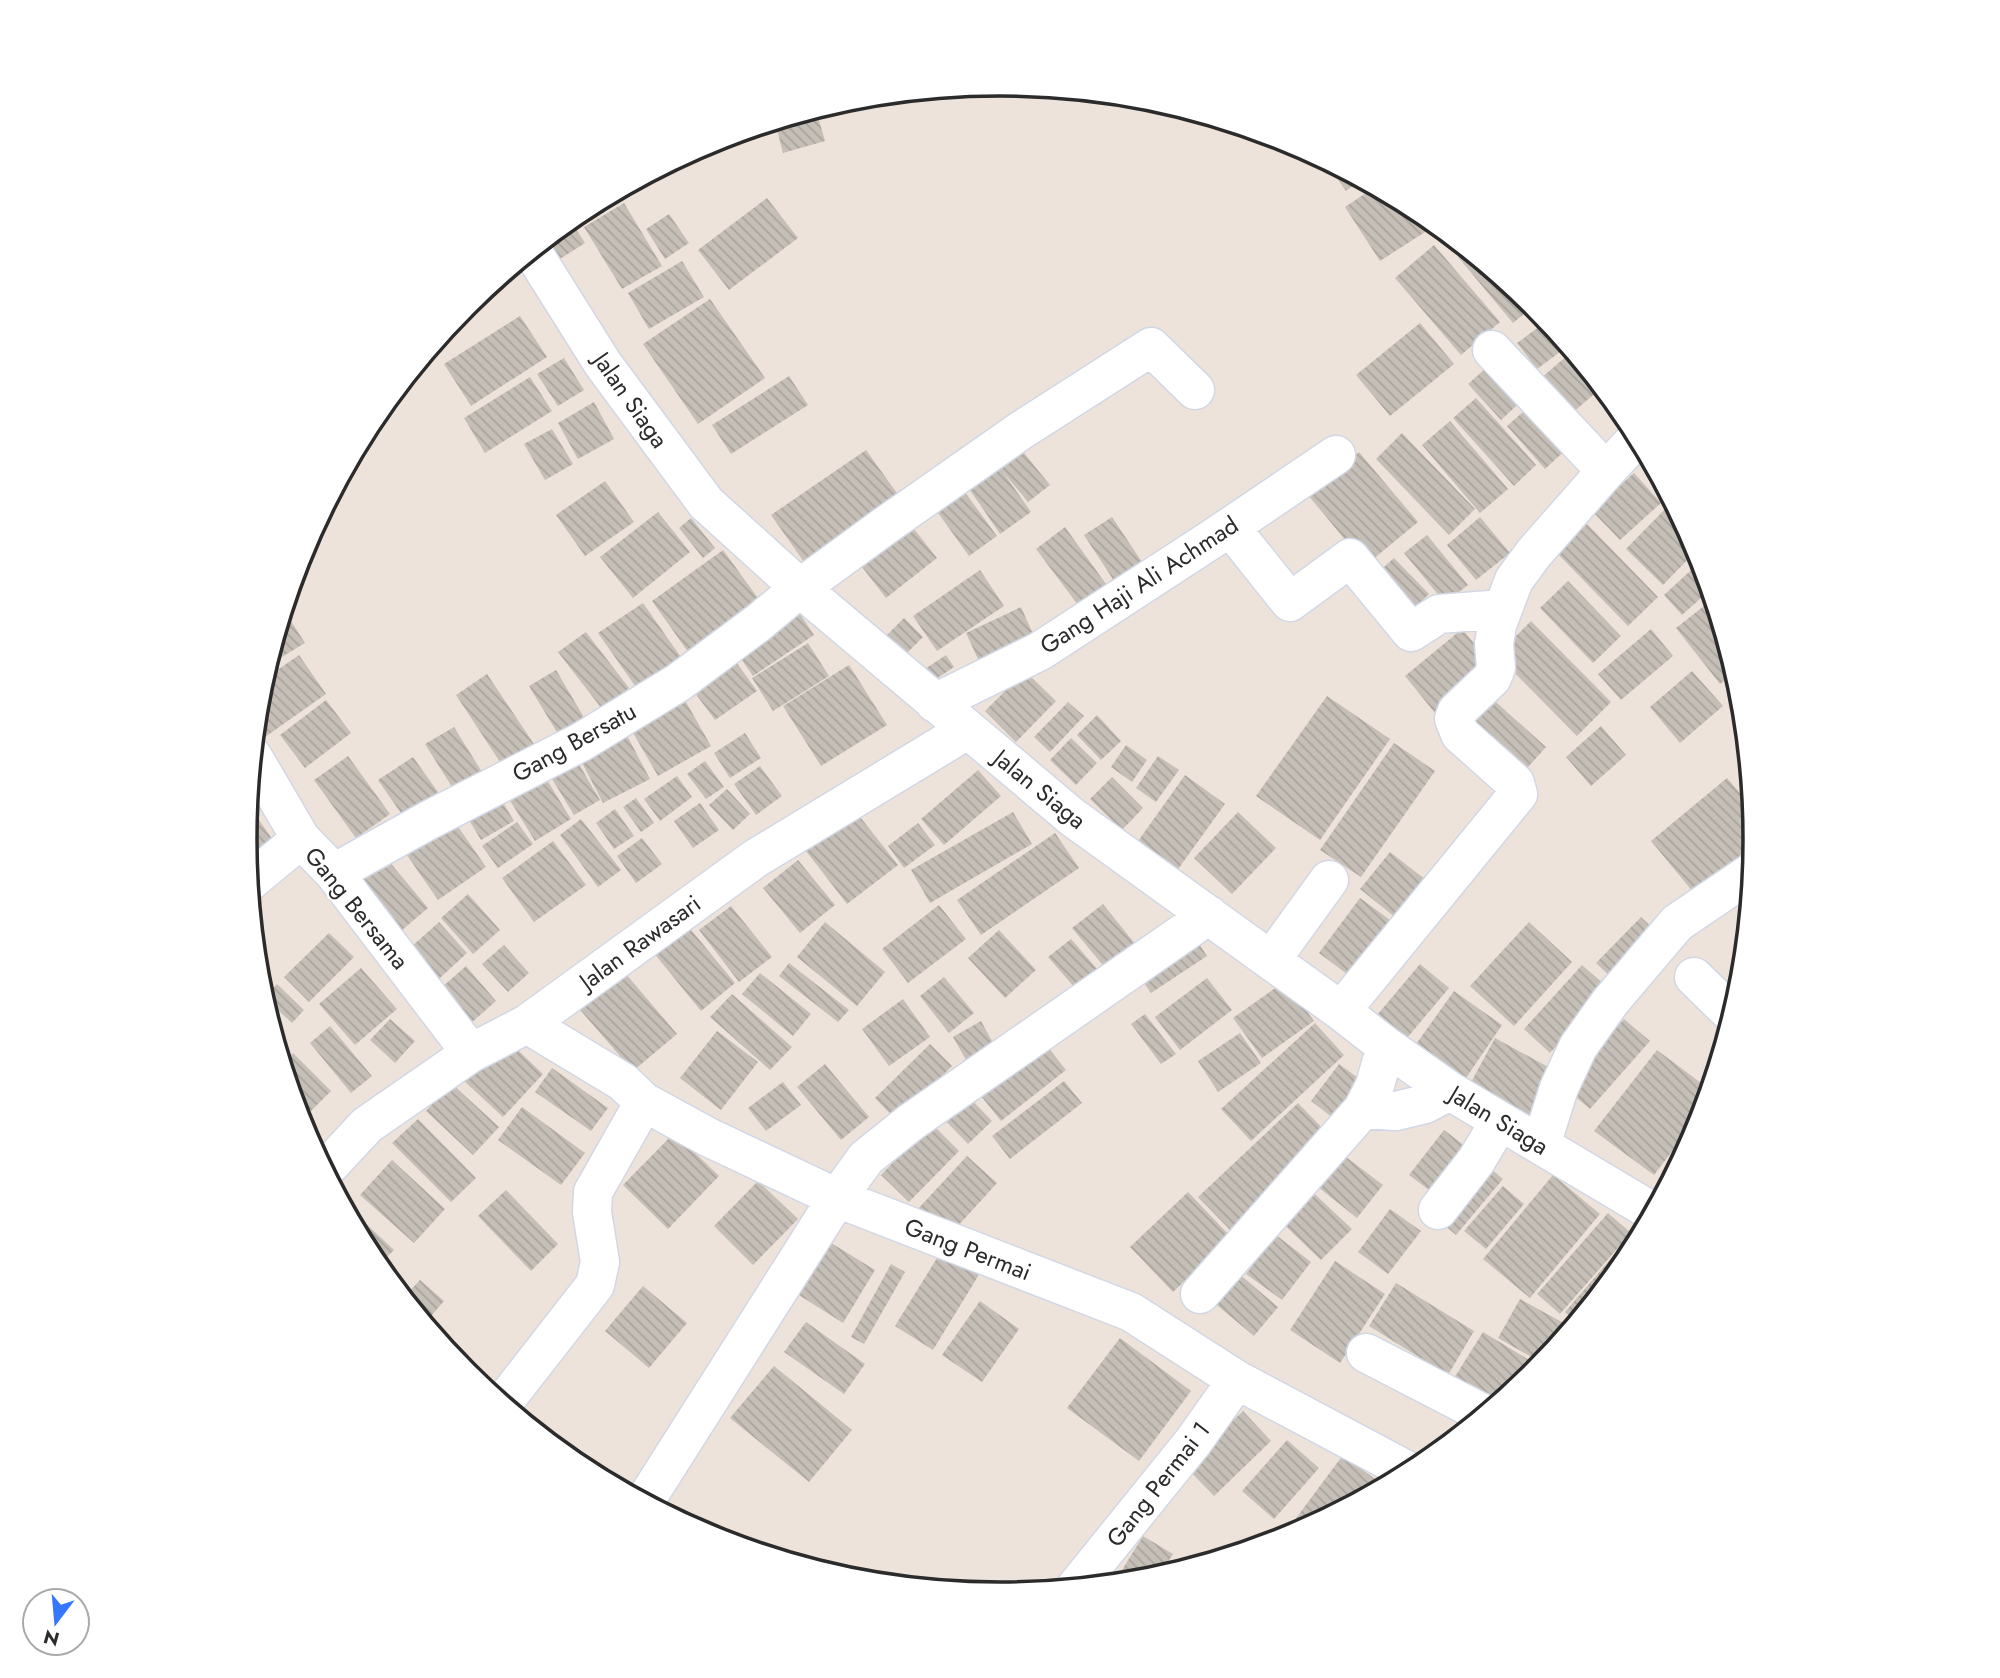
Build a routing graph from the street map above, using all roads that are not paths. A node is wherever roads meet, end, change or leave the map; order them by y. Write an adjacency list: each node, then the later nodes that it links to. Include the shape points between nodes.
1 (537, 259): 8 (street, Jalan Siaga, via 603,364 706,503)
2 (1492, 350): 6 (street)
3 (1195, 390): 8 (street, Gang Bersatu, via 1151,346 1020,431)
4 (1630, 446): 6 (street)
5 (1336, 455): 10 (street, Gang Haji Ali Achmad, via 1040,651)
6 (1605, 471): 9 (street, via 1514,580)
7 (1241, 542): 9 (street, via 1290,601 1350,558 1411,632 1439,614)
8 (800, 588): 10 (street, Jalan Siaga); 14 (street, Gang Bersatu, via 679,682 581,743)
9 (1498, 627): 22 (street, via 1493,678 1454,719 1460,734 1516,783 1518,794)
10 (935, 703): 11 (street, Jalan Siaga)
11 (967, 730): 18 (street, Jalan Siaga, via 1072,817); 23 (street, Jalan Rawasari, via 756,858)
12 (261, 771): 13 (street, Gang Bersama)
13 (301, 839): 14 (street, Gang Bersama); 15 (street)
14 (334, 873): 25 (street, Gang Bersama)
15 (258, 874)
16 (1741, 879): 30 (street, via 1678,923 1610,1002 1578,1046)
17 (1329, 880): 19 (street)
18 (1209, 915): 19 (street, Jalan Siaga); 32 (street, via 911,1122 866,1158)
19 (1271, 960): 22 (street, Jalan Siaga)
20 (1694, 977): 21 (street)
21 (1723, 1005)
22 (1341, 1011): 24 (street, Jalan Siaga)
23 (527, 1024): 25 (street, Jalan Rawasari); 27 (street, Gang Permai, via 622,1082)
24 (1386, 1046): 26 (street, Jalan Siaga); 28 (street)
25 (471, 1052): 31 (street, Jalan Rawasari, via 367,1125)
26 (1450, 1091): 28 (street, via 1396,1111); 29 (street, Jalan Siaga)
27 (644, 1102): 32 (street, Gang Permai); 38 (street, via 593,1192 600,1262 595,1285)
28 (1363, 1109): 35 (street)
29 (1500, 1121): 30 (street, Jalan Siaga); 34 (street)
30 (1541, 1145): 33 (street, Jalan Siaga)
31 (332, 1163)
32 (837, 1198): 37 (street, Gang Permai, via 1131,1312); 41 (street)
33 (1645, 1207)
34 (1438, 1210)
35 (1200, 1294)
36 (1366, 1353): 39 (street)
37 (1237, 1380): 40 (street, Gang Permai); 42 (street, Gang Permai 1)
38 (509, 1396)
39 (1475, 1409)
40 (1398, 1466)
41 (650, 1493)
42 (1085, 1576)

